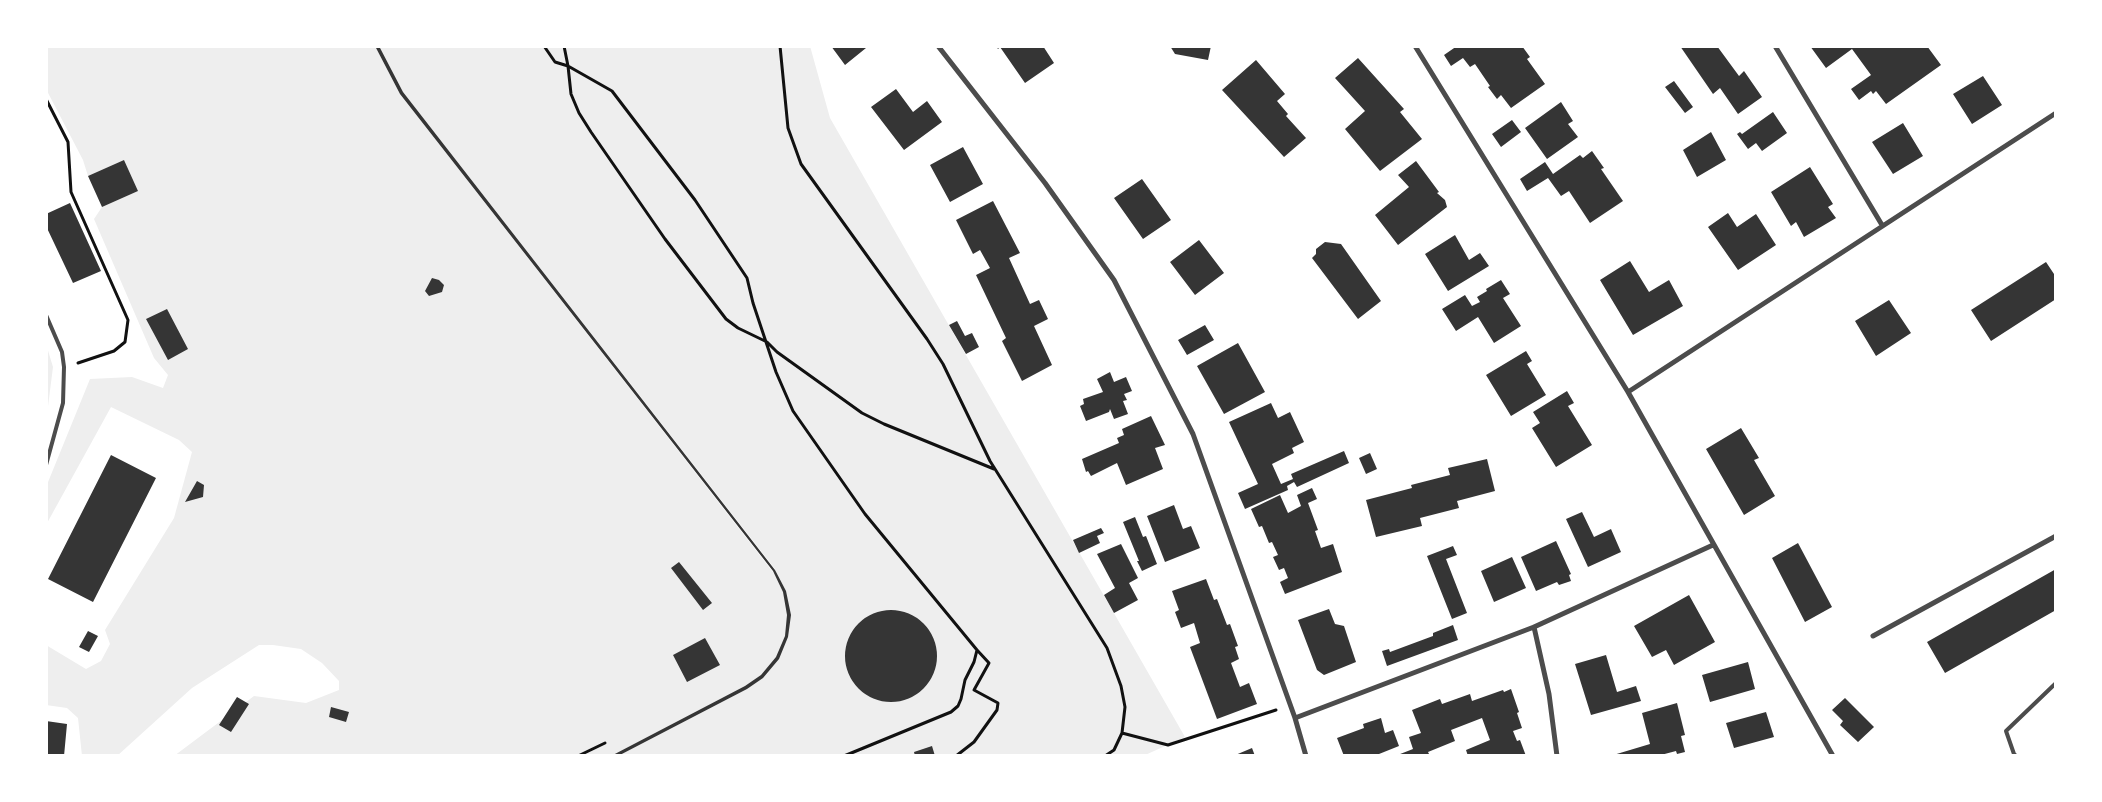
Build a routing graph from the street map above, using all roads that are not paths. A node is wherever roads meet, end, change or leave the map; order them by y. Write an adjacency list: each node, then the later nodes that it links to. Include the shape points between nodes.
1 (938, 46): 14 (street, via 1045,183 1114,280 1193,434)
2 (1415, 46): 7 (street)
3 (1775, 46): 5 (street)
4 (2056, 113): 5 (street)
5 (1882, 225): 7 (street)
6 (46, 315): 8 (lane, via 62,352 64,367 63,403)
7 (1628, 392): 10 (street)
8 (46, 465)
9 (2056, 536): 12 (street)
10 (1713, 545): 11 (street); 17 (street)
11 (1534, 627): 14 (street); 16 (street, via 1549,694)
12 (1873, 636)
13 (2056, 683): 18 (lane, via 2006,731)
14 (1295, 718): 15 (street)
15 (1306, 756)
16 (1557, 756)
17 (1833, 756)
18 (2016, 756)

